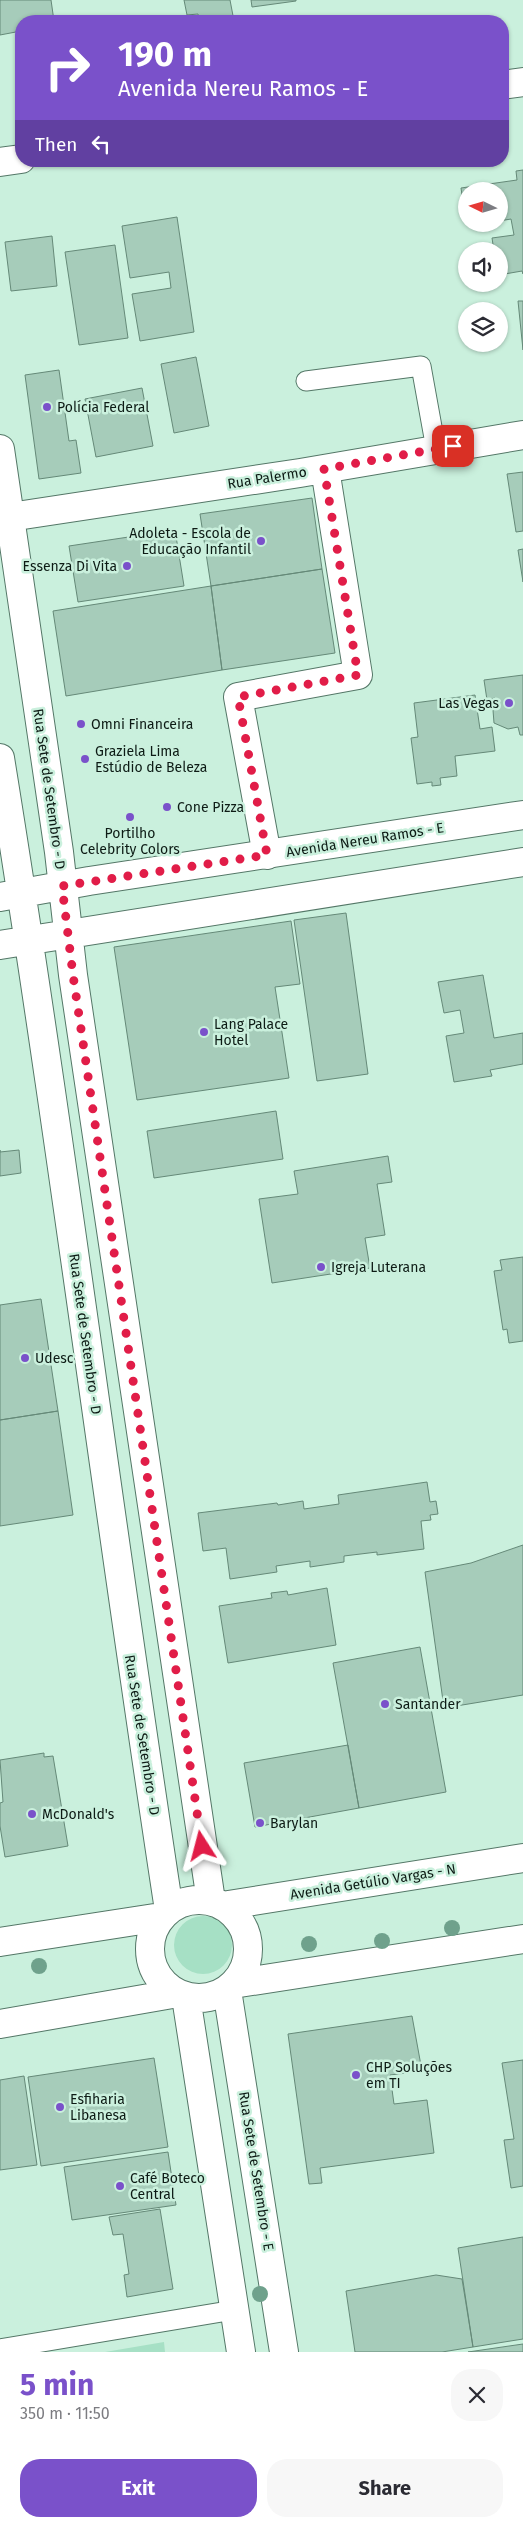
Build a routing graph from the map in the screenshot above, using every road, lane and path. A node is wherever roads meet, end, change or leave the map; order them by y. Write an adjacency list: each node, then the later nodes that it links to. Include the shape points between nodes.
1 (523, 82): 2 (street)
2 (509, 85)
3 (15, 160): 4 (street)
4 (0, 162)
5 (306, 381): 8 (lane, via 421,366)
6 (523, 435): 8 (street, Rua Palermo)
7 (0, 448): 10 (street, Rua Sete de Setembro - D)
8 (436, 448): 9 (street, Rua Palermo)
9 (324, 469): 10 (street, Rua Palermo); 13 (street, via 358,675 238,697)
10 (10, 517): 15 (street, Rua Sete de Setembro - D)
11 (0, 758): 16 (street, Rua Sete de Setembro - D)
12 (523, 815): 13 (street, Avenida Nereu Ramos - E)
13 (267, 855): 15 (street, Avenida Nereu Ramos - E)
14 (523, 862): 17 (street)
15 (62, 886): 16 (street, Avenida Nereu Ramos - E); 17 (street, Rua Sete de Setembro - D)
16 (11, 896): 18 (street, Rua Sete de Setembro - D)
17 (69, 935): 18 (street); 21 (street, Rua Sete de Setembro - D)
18 (29, 940): 19 (street); 22 (street, Rua Sete de Setembro - D)
19 (0, 945)
20 (523, 1858): 21 (street, Avenida Getúlio Vargas - N)
21 (217, 1903): 22 (street, via 189,1901); 25 (street, via 240,1921 247,1942 245,1965)
22 (165, 1913): 24 (street); 26 (street, via 152,1933 150,1951 154,1968 163,1983)
23 (523, 1939): 25 (street)
24 (0, 1942)
25 (230, 1987): 26 (street, via 208,1998); 31 (street, Rua Sete de Setembro - E)
26 (182, 1995): 27 (street); 28 (street)
27 (0, 2024)
28 (234, 2310): 29 (lane); 30 (street)
29 (0, 2349)
30 (241, 2352)
31 (284, 2352)

